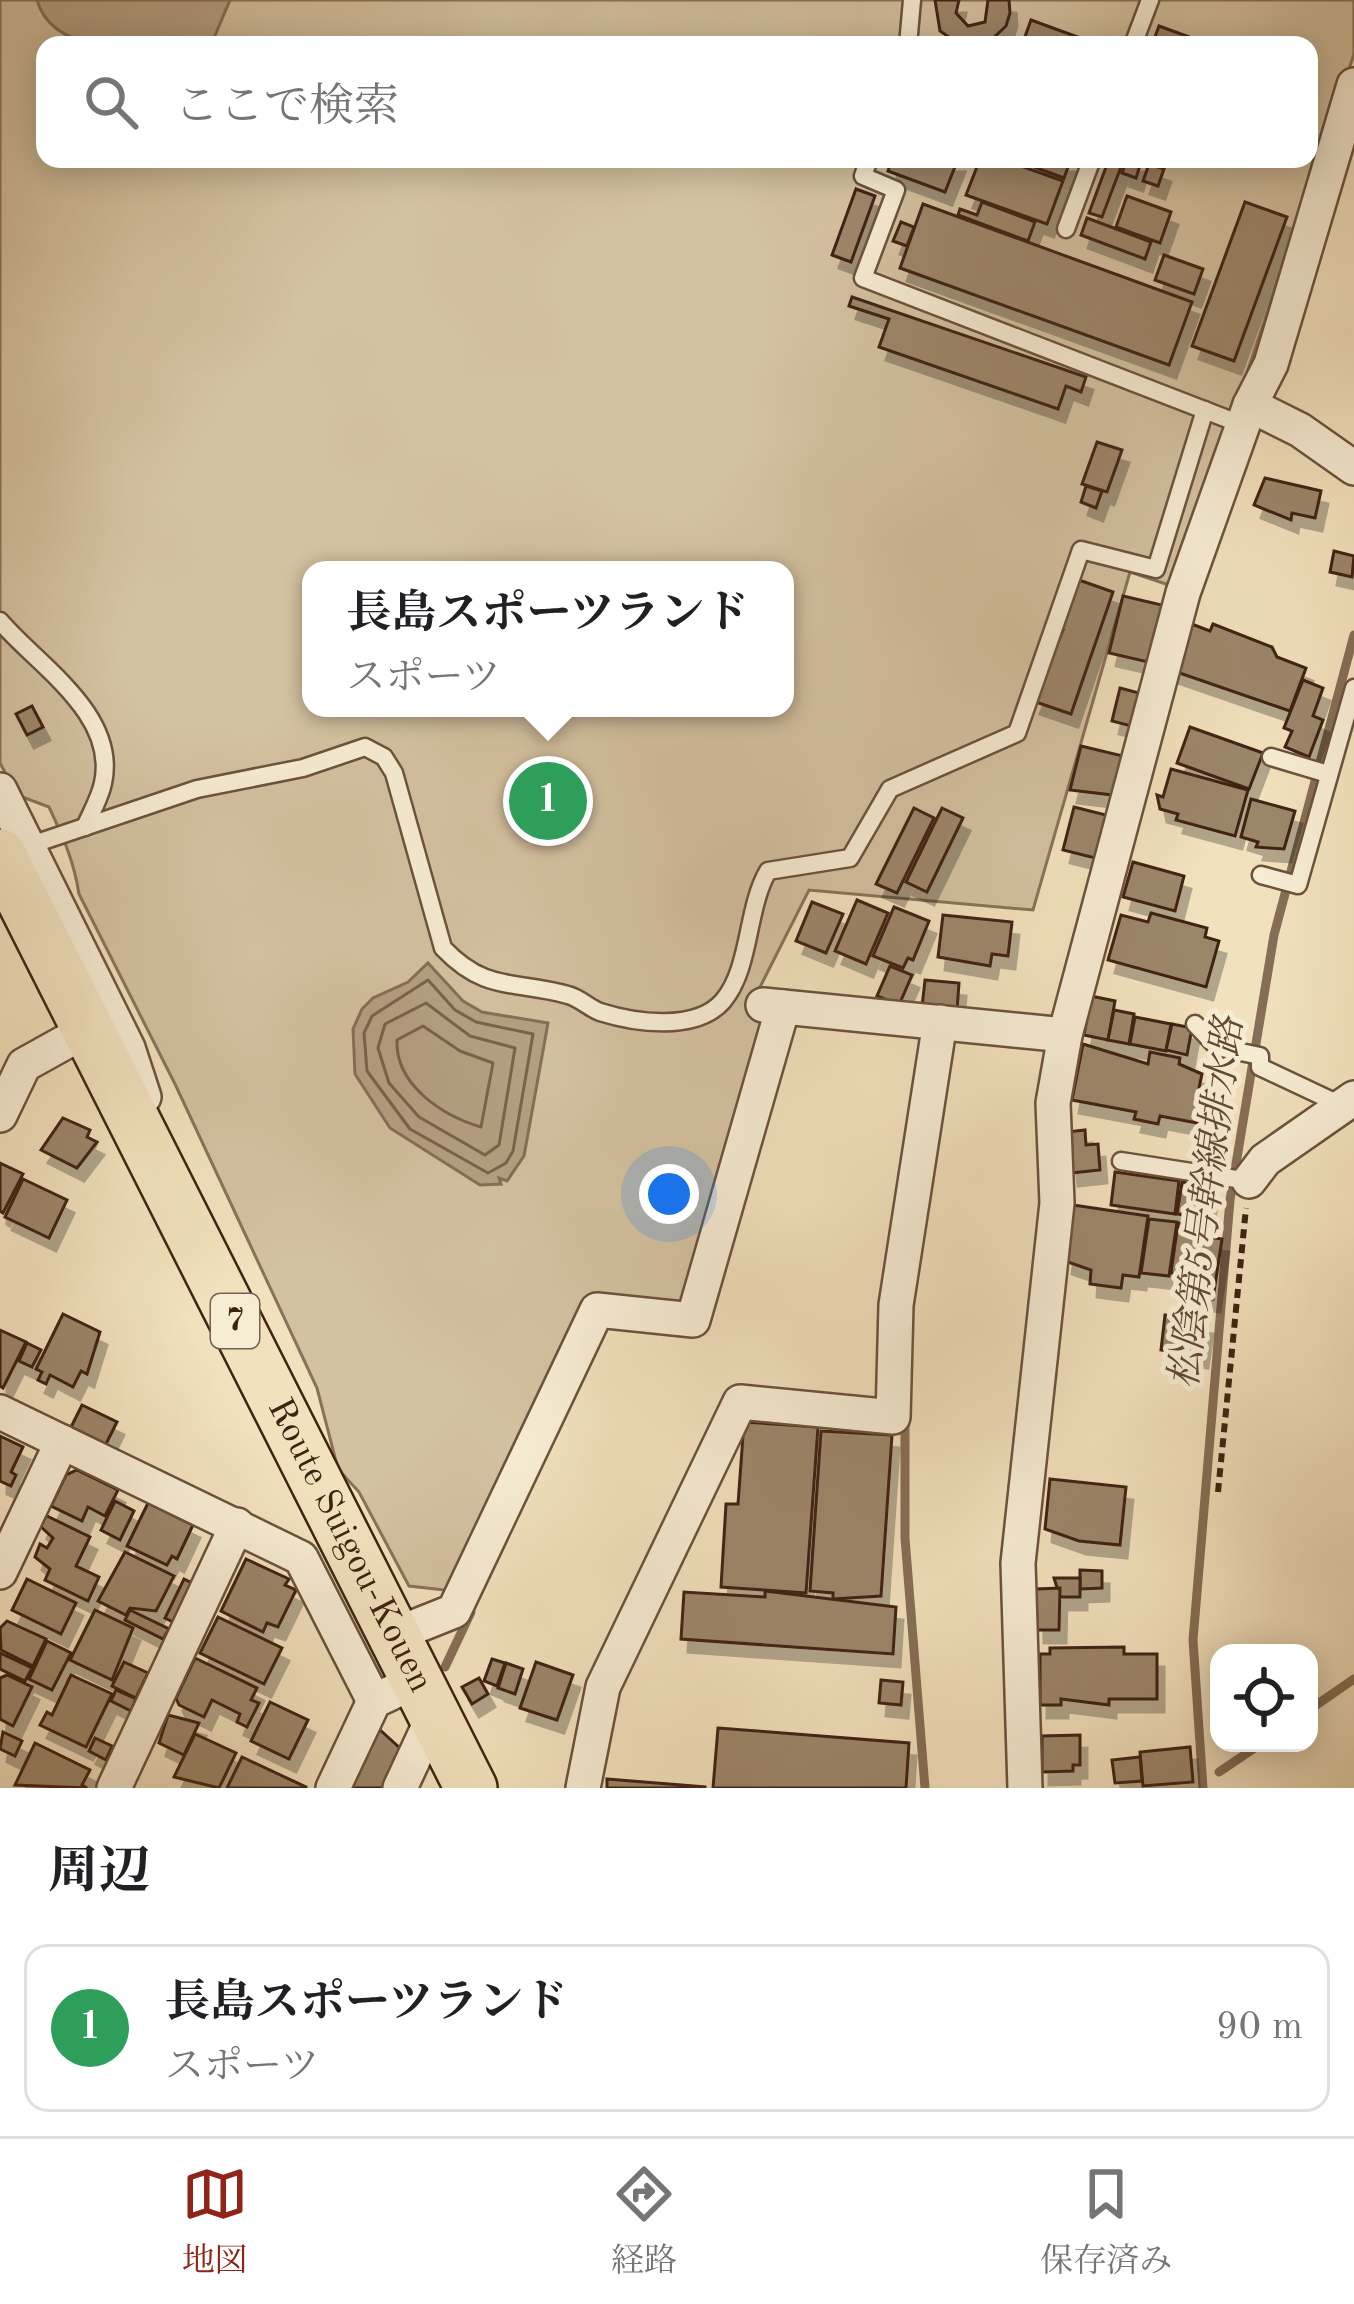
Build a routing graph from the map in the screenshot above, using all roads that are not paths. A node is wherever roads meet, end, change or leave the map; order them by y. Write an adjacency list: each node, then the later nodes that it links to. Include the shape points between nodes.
1 (911, 0): 3 (lane)
2 (1150, 0): 4 (lane)
3 (909, 36)
4 (1136, 36)
5 (1354, 85): 10 (street, via 1271,364)
6 (866, 168): 9 (lane, via 863,176 896,190 863,278)
7 (1089, 168): 8 (lane)
8 (1066, 229)
9 (1205, 410): 10 (lane); 17 (lane, via 1156,569 1082,550 1017,734 890,789 850,858 768,871 726,998 710,1013 654,1022 599,1011 571,995 481,980 461,968 443,948 394,773 364,747)
10 (1246, 415): 11 (street, via 1300,430); 23 (street, via 1161,668)
11 (1354, 468)
12 (0, 621): 17 (lane, via 52,668 100,738 104,782)
13 (1354, 688): 15 (lane)
14 (1271, 757): 15 (lane)
15 (1319, 771): 19 (lane)
16 (0, 790): 18 (street)
17 (85, 827): 18 (lane)
18 (8, 859): 22 (main road, Route Suigou-Kouen / 7); 28 (street, via 128,1048)
19 (1278, 880)
20 (940, 1022): 23 (street); 33 (street, via 771,1006 693,1320 597,1310 454,1611); 39 (street, via 896,1306 892,1417 740,1402 604,1687)
21 (1195, 1024): 24 (lane, via 1217,1047 1250,1054 1260,1067)
22 (87, 1030): 25 (street, via 34,1056); 28 (main road, Route Suigou-Kouen / 7)
23 (1065, 1035): 40 (street, via 1053,1103 1057,1203 1018,1563)
24 (1348, 1102): 27 (street)
25 (2, 1108)
26 (1120, 1161): 27 (lane)
27 (1238, 1179)
28 (188, 1227): 33 (main road, Route Suigou-Kouen / 7)
29 (0, 1412): 30 (street)
30 (62, 1442): 31 (street); 32 (street)
31 (237, 1525): 34 (street, via 302,1558); 35 (street)
32 (0, 1572)
33 (394, 1635): 34 (main road, Route Suigou-Kouen / 7)
34 (408, 1699): 36 (street); 37 (street); 38 (main road, Route Suigou-Kouen / 7)
35 (113, 1788)
36 (333, 1788)
37 (400, 1788)
38 (471, 1788)
39 (584, 1788)
40 (1024, 1788)

